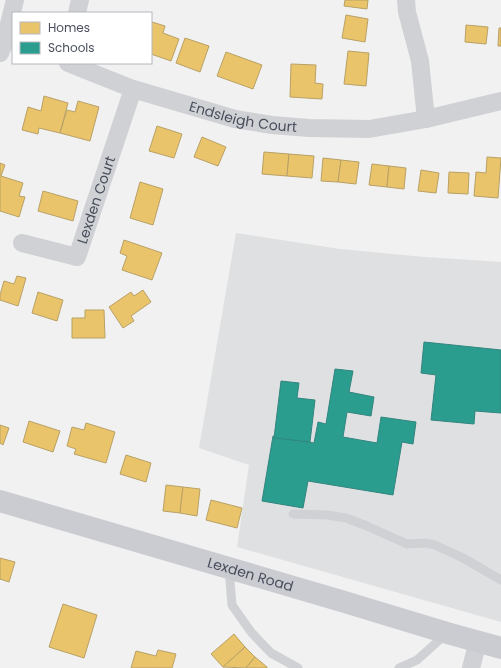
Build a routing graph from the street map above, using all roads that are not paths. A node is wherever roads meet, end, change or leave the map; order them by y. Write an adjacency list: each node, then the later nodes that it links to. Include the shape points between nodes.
1 (15, 0): 4 (street)
2 (80, 0): 5 (street)
3 (406, 0): 11 (street, via 420,61)
4 (13, 12)
5 (77, 12)
6 (12, 16): 7 (street)
7 (6, 48)
8 (71, 64): 9 (street, Endsleigh Court)
9 (134, 89): 11 (street, Endsleigh Court, via 235,119 309,128 369,129); 12 (street, Lexden Court, via 77,257)
10 (501, 101): 11 (street, Endsleigh Court)
11 (426, 119)
12 (22, 243)
13 (0, 501): 15 (main road, Lexden Road)
14 (293, 514): 16 (lane, via 346,518 407,544 435,545)
15 (229, 569): 17 (main road, Lexden Road); 20 (lane, via 232,605 243,621 271,653)
16 (501, 580)
17 (447, 633): 18 (main road, Lexden Road); 21 (lane, via 417,660)
18 (478, 641): 19 (main road, Lexden Road); 22 (street)
19 (501, 648)
20 (298, 668)
21 (399, 668)
22 (471, 668)

